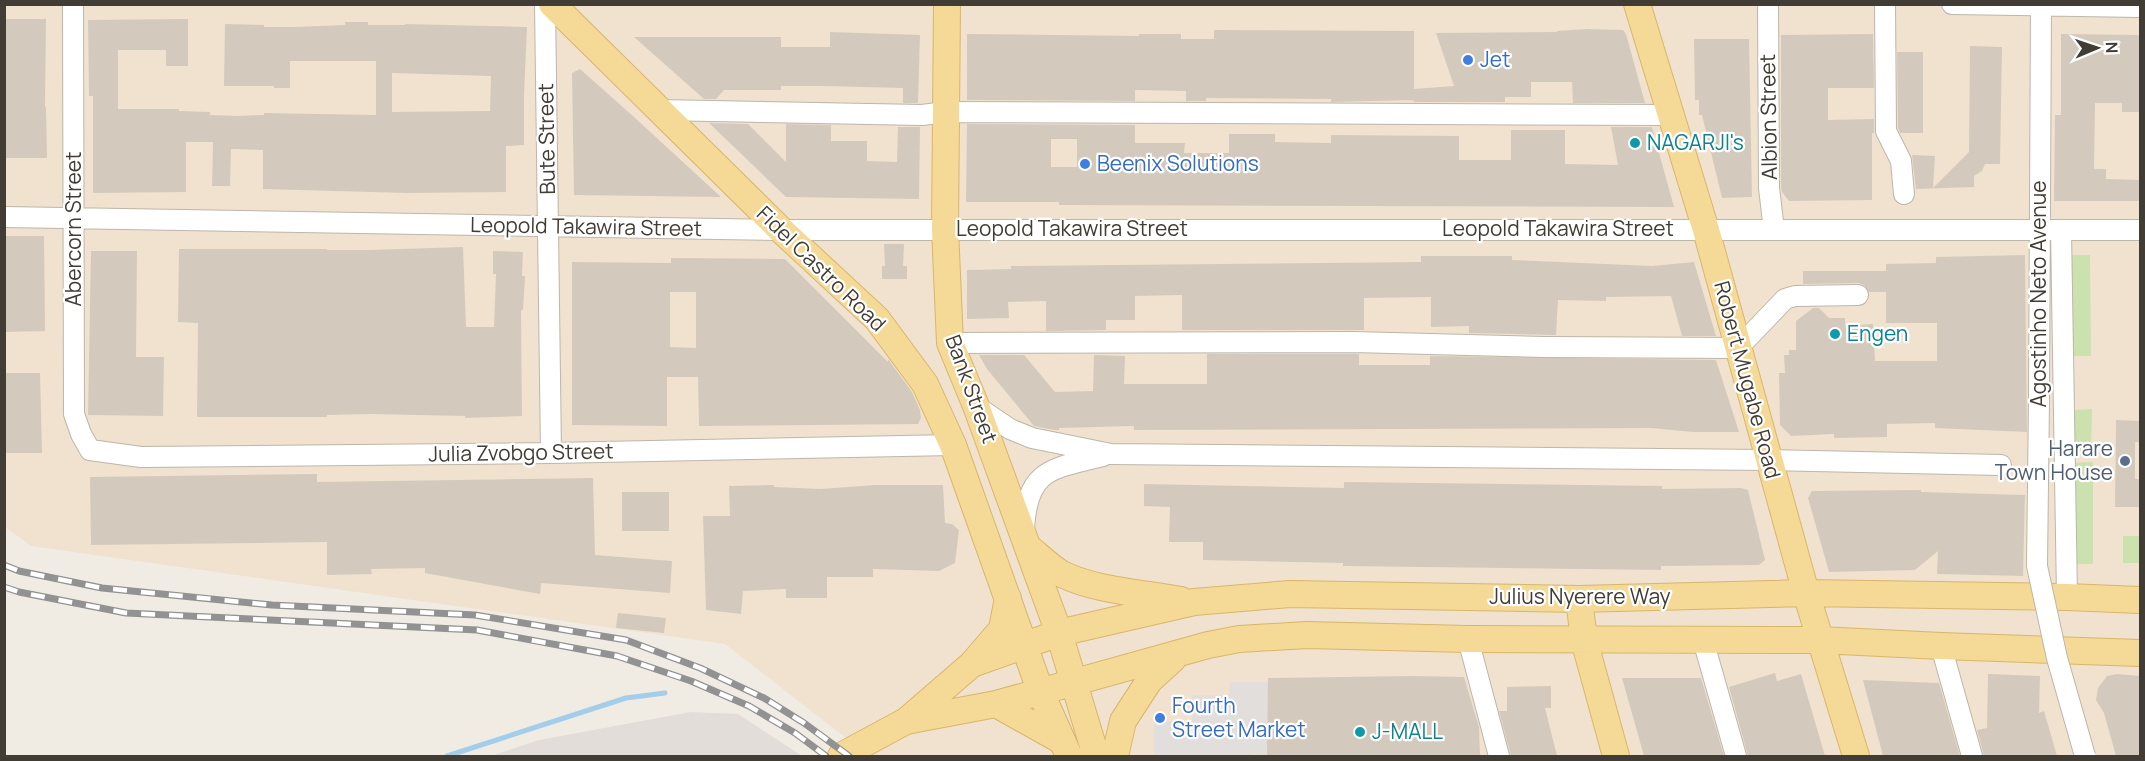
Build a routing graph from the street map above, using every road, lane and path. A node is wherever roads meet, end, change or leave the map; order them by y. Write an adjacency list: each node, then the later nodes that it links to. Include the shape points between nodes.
1 (73, 4): 18 (street, Abercorn Street)
2 (545, 4): 19 (street, Bute Street)
3 (552, 4): 13 (main road, Fidel Castro Road)
4 (947, 4): 14 (main road, Bank Street)
5 (1637, 4): 15 (main road, Robert Mugabe Road)
6 (1768, 4): 24 (street, Albion Street, via 1769,188)
7 (1885, 4): 16 (street, via 1886,131 1901,161)
8 (1952, 4): 9 (street)
9 (2041, 5): 10 (street); 21 (street, Agostinho Neto Avenue)
10 (2088, 6): 11 (street)
11 (2112, 6): 12 (street)
12 (2139, 6)
13 (659, 110): 14 (street, via 922,115); 22 (main road, Fidel Castro Road)
14 (946, 112): 15 (street); 20 (main road, Bank Street)
15 (1671, 115): 23 (main road, Robert Mugabe Road)
16 (1905, 194)
17 (4, 217): 18 (street, Leopold Takawira Street)
18 (75, 218): 19 (street, Leopold Takawira Street); 32 (street, Abercorn Street, via 74,414)
19 (548, 226): 22 (street, Leopold Takawira Street); 33 (street, Bute Street)
20 (945, 229): 22 (street, Leopold Takawira Street); 23 (street, Leopold Takawira Street); 28 (main road, Bank Street)
21 (2039, 229): 24 (street, Leopold Takawira Street); 25 (street, Leopold Takawira Street); 67 (street, Agostinho Neto Avenue, bridge, via 2037,566 2057,658)
22 (781, 230): 31 (main road, Fidel Castro Road, via 877,319 925,384)
23 (1706, 230): 24 (street, Leopold Takawira Street); 29 (main road, Robert Mugabe Road)
24 (1774, 230)
25 (2061, 230): 26 (street, Leopold Takawira Street); 39 (street)
26 (2140, 230)
27 (1858, 295): 29 (street, via 1785,298)
28 (950, 343): 29 (street, via 1342,342); 30 (main road, Bank Street)
29 (1738, 348): 35 (main road, Robert Mugabe Road)
30 (976, 406): 34 (street, via 1010,429 1032,438); 37 (main road, Bank Street)
31 (953, 445): 33 (street, Julia Zvobgo Street); 40 (main road, Fidel Castro Road)
32 (90, 450): 33 (street, Julia Zvobgo Street, via 141,457)
33 (551, 453)
34 (1111, 454): 35 (street); 37 (street, via 1060,466 1030,489 1025,509)
35 (1768, 460): 36 (street); 38 (main road, Robert Mugabe Road)
36 (2001, 465)
37 (1026, 541): 43 (main road, via 1061,573 1093,585); 44 (main road, Bank Street)
38 (1806, 594): 39 (main road, Julius Nyerere Way); 41 (main road, Julius Nyerere Way); 48 (main road, Robert Mugabe Road)
39 (2067, 597): 42 (main road, Julius Nyerere Way)
40 (1008, 598): 49 (main road, Fidel Castro Road); 53 (main road, via 1002,629)
41 (1579, 599): 43 (main road, Julius Nyerere Way, via 1290,594); 46 (main road)
42 (2140, 600)
43 (1194, 602): 44 (main road, Julius Nyerere Way)
44 (1059, 633): 49 (main road, Julius Nyerere Way); 54 (main road, Bank Street)
45 (1468, 639): 46 (main road, Julius Nyerere Way); 52 (main road, Julius Nyerere Way, via 1307,635 1239,639); 62 (street)
46 (1584, 640): 47 (main road, Julius Nyerere Way); 63 (main road)
47 (1703, 640): 48 (main road, Julius Nyerere Way); 64 (street)
48 (1820, 640): 50 (main road, Julius Nyerere Way); 65 (main road, Robert Mugabe Road)
49 (1025, 645): 53 (main road, Julius Nyerere Way); 55 (main road, Fidel Castro Road)
50 (1941, 646): 51 (main road, Julius Nyerere Way); 66 (street)
51 (2140, 653)
52 (1178, 655): 54 (main road, Julius Nyerere Way); 61 (main road, via 1149,681 1123,721)
53 (972, 664): 57 (main road)
54 (1073, 682): 55 (main road, Julius Nyerere Way); 60 (main road, Bank Street)
55 (1041, 693): 56 (main road, Julius Nyerere Way); 58 (main road, Fidel Castro Road)
56 (996, 704): 57 (main road, Julius Nyerere Way); 58 (main road)
57 (906, 721): 59 (main road)
58 (1066, 749)
59 (841, 756)
60 (1096, 756)
61 (1115, 756)
62 (1499, 756)
63 (1616, 756)
64 (1736, 756)
65 (1856, 756)
66 (1972, 756)
67 (2085, 756)

